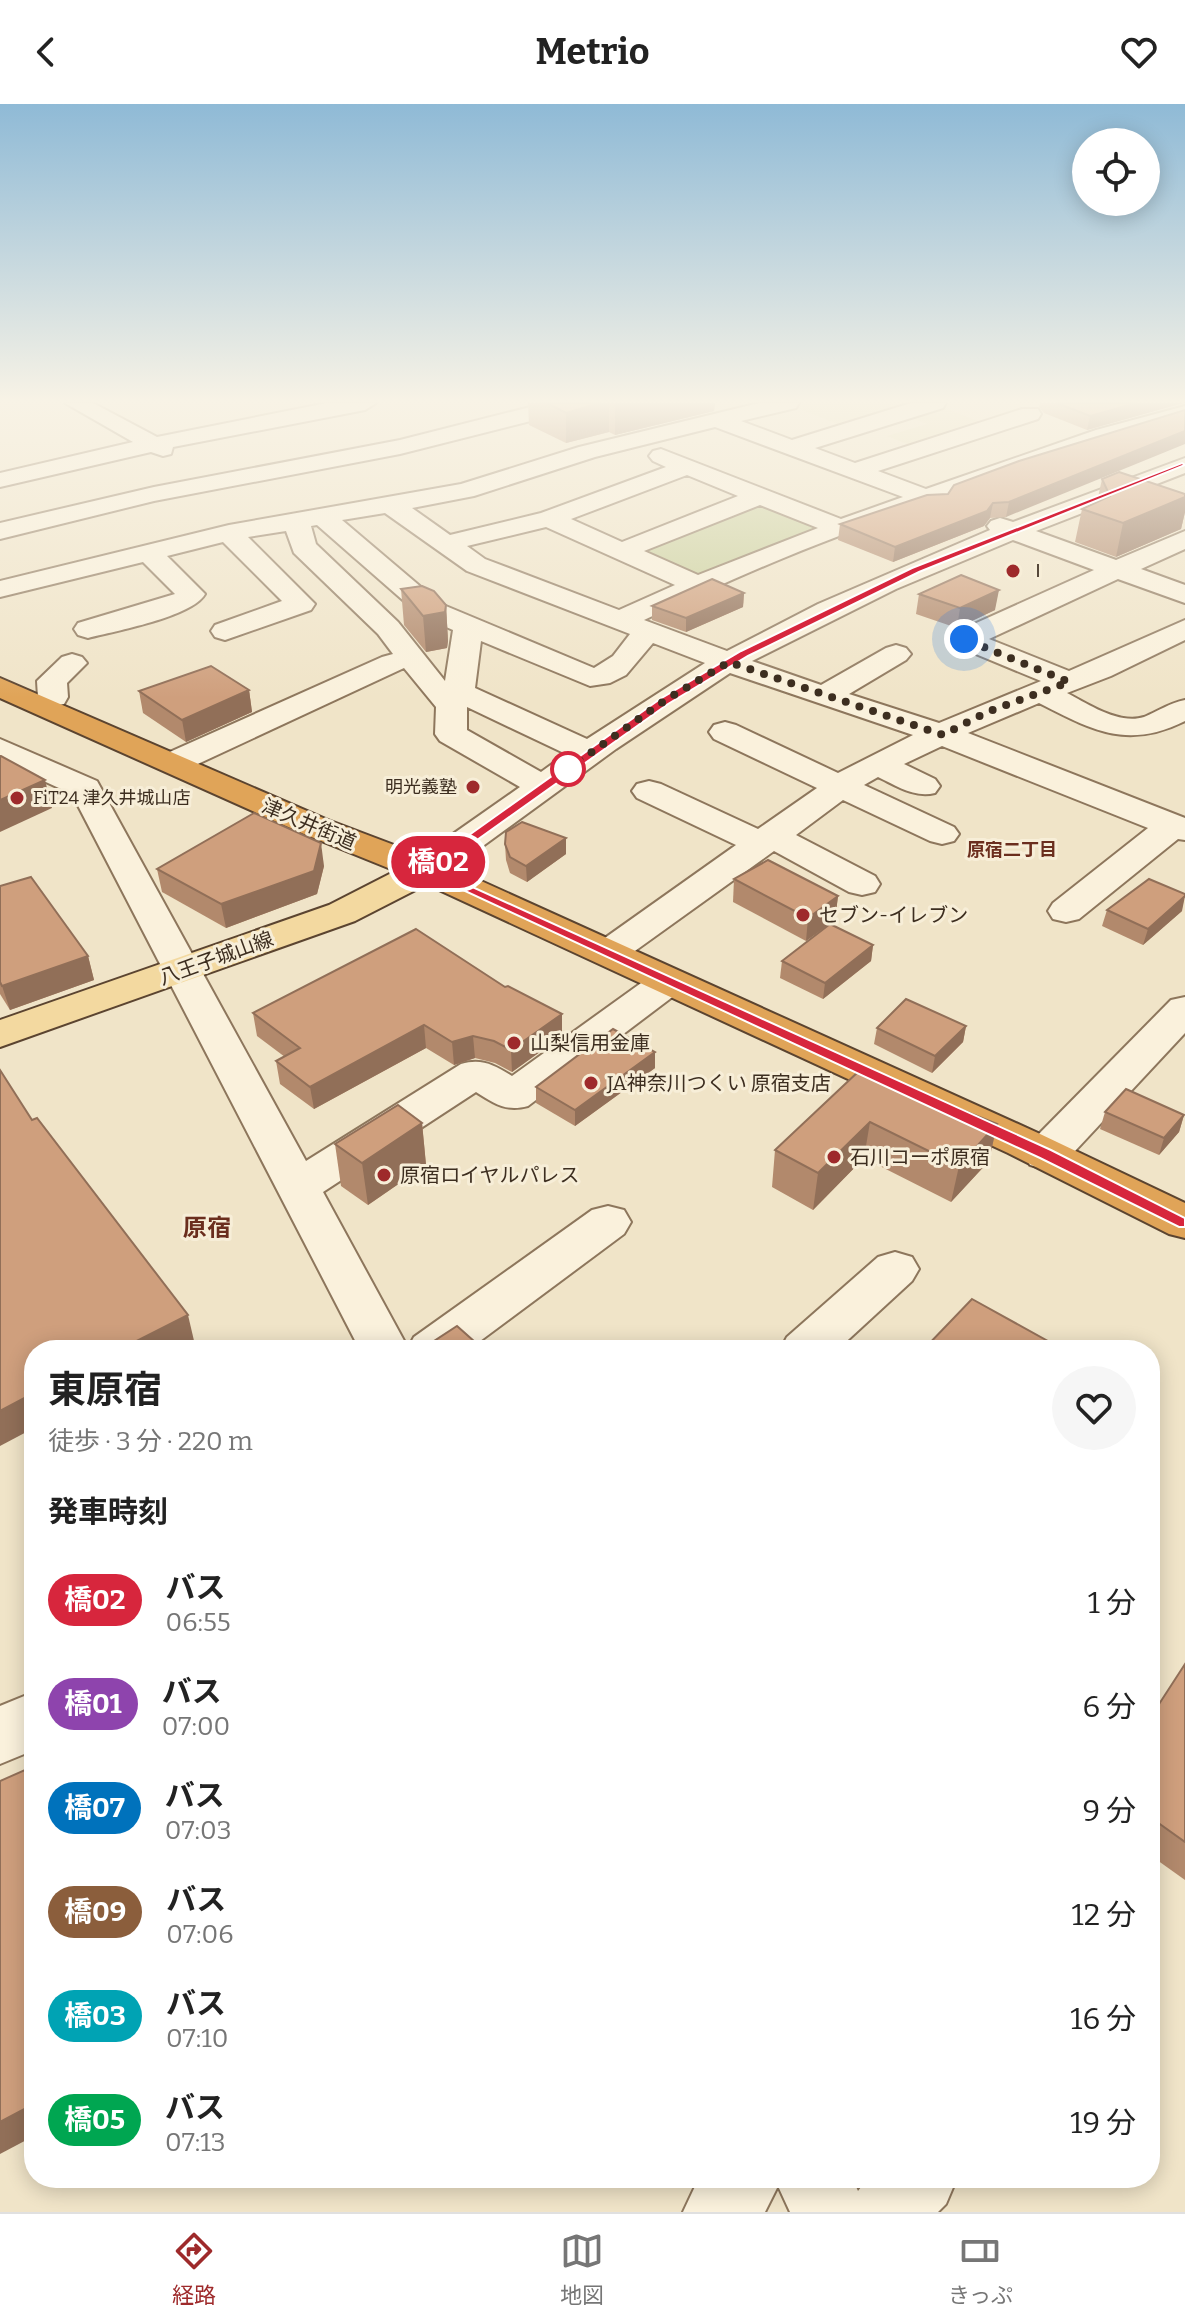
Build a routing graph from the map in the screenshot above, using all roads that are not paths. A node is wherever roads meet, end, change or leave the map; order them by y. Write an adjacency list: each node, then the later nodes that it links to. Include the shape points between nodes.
1 (127, 501): 10 (street)
2 (415, 501): 9 (street)
3 (596, 501): 11 (street)
4 (747, 501): 19 (street)
5 (774, 501): 13 (street)
6 (912, 501): 13 (street)
7 (936, 501): 15 (street)
8 (1090, 501): 15 (street)
9 (392, 506): 12 (street); 18 (street)
10 (70, 514): 14 (street); 20 (street)
11 (549, 519): 18 (street); 19 (street)
12 (310, 520): 16 (street); 28 (street, via 431,610); 40 (street, via 303,547 388,628 433,686)
13 (838, 527): 23 (street)
14 (0, 531)
15 (1013, 531): 21 (street); 33 (street, via 858,596)
16 (229, 533): 20 (street); 30 (street, via 305,608)
17 (1185, 539): 21 (street)
18 (448, 543): 22 (street)
19 (622, 551): 23 (street)
20 (136, 555): 24 (street); 27 (street, via 191,594 189,598)
21 (1118, 570): 25 (street); 37 (street, via 964,639)
22 (493, 572): 26 (street); 28 (street)
23 (695, 584): 26 (street)
24 (0, 589)
25 (1185, 595)
26 (620, 620): 31 (street)
27 (95, 621)
28 (463, 625): 31 (street, via 596,678 612,673); 40 (street)
29 (1185, 629): 37 (street)
30 (225, 631)
31 (648, 631): 33 (street)
32 (896, 654): 38 (street)
33 (729, 662): 38 (street); 45 (street)
34 (72, 663): 39 (street, via 52,681)
35 (392, 663): 46 (street)
36 (0, 687): 46 (highway, 津久井街道)
37 (1056, 688): 41 (street, via 1098,718 1133,729); 43 (street, via 987,712)
38 (824, 696): 43 (street)
39 (53, 697)
40 (456, 698): 45 (street); 50 (street, via 451,734)
41 (1185, 709)
42 (725, 732): 48 (street)
43 (943, 735): 47 (street); 52 (street)
44 (0, 749): 59 (street, via 85,788)
45 (591, 753): 50 (street)
46 (175, 762): 55 (highway, 津久井街道, via 376,853)
47 (877, 764): 48 (street); 49 (street)
48 (839, 786): 53 (street); 54 (street)
49 (923, 786)
50 (544, 787): 55 (street)
51 (649, 791): 54 (street)
52 (1179, 828): 57 (street)
53 (942, 834)
54 (766, 840): 56 (street); 58 (street)
55 (426, 870): 58 (highway, 津久井街道); 59 (main road, 八王子城山線, via 342,913)
56 (862, 884)
57 (1066, 911)
58 (608, 953): 60 (highway, 津久井街道)
59 (183, 970): 62 (main road, 八王子城山線); 64 (street)
60 (669, 981): 63 (highway, 津久井街道); 64 (street, via 513,1096 476,1073)
61 (1185, 1009): 63 (street)
62 (1, 1032)
63 (1046, 1154): 66 (highway, 津久井街道)
64 (299, 1187): 68 (street)
65 (608, 1222): 69 (street)
66 (1185, 1222)
67 (895, 1269): 70 (street)
68 (380, 1340)
69 (446, 1340)
70 (816, 1340)
71 (24, 1724): 72 (street)
72 (0, 1735)
73 (738, 2188): 76 (street)
74 (817, 2188): 77 (street)
75 (910, 2188): 78 (street)
76 (720, 2212)
77 (830, 2212)
78 (887, 2212)

